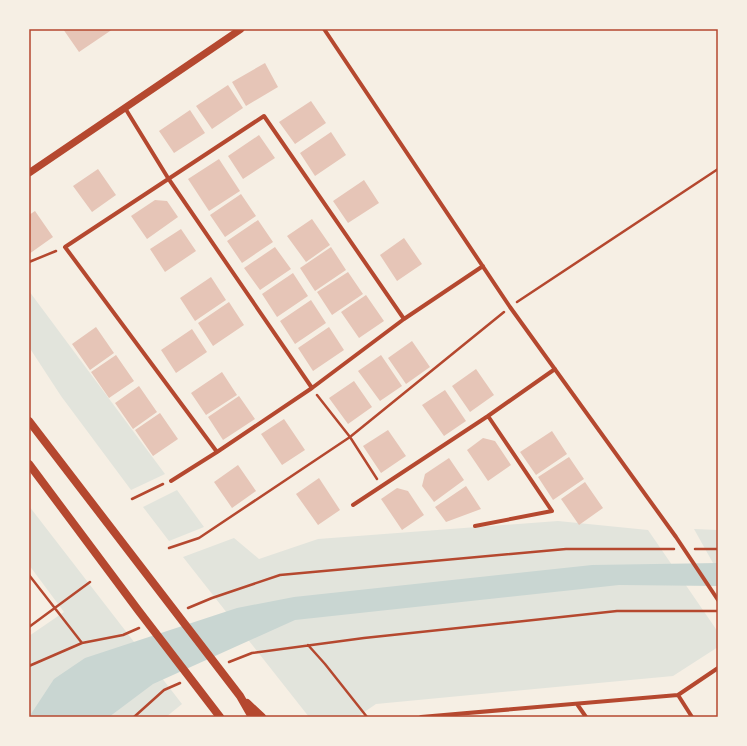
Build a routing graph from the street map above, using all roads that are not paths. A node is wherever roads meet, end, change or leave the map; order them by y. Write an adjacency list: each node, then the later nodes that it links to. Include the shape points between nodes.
1 (240, 29): 3 (street)
2 (324, 29): 6 (street)
3 (125, 108): 4 (street); 5 (street)
4 (29, 174)
5 (168, 178): 7 (street, via 264,116); 9 (street); 12 (street, via 65,247)
6 (484, 266): 7 (street); 8 (street)
7 (404, 319): 9 (street)
8 (555, 369): 10 (street); 17 (street, via 676,537)
9 (312, 388): 12 (street)
10 (488, 416): 15 (street); 16 (street, via 552,511)
11 (29, 421): 20 (main road)
12 (217, 452): 14 (street)
13 (29, 464): 22 (main road)
14 (171, 481)
15 (353, 505)
16 (474, 526)
17 (718, 600)
18 (718, 668): 19 (street)
19 (678, 695): 21 (street); 27 (street)
20 (240, 696): 23 (main road); 24 (main road)
21 (577, 704): 25 (street); 26 (street)
22 (219, 716)
23 (252, 717)
24 (262, 717)
25 (421, 717)
26 (586, 717)
27 (692, 717)

